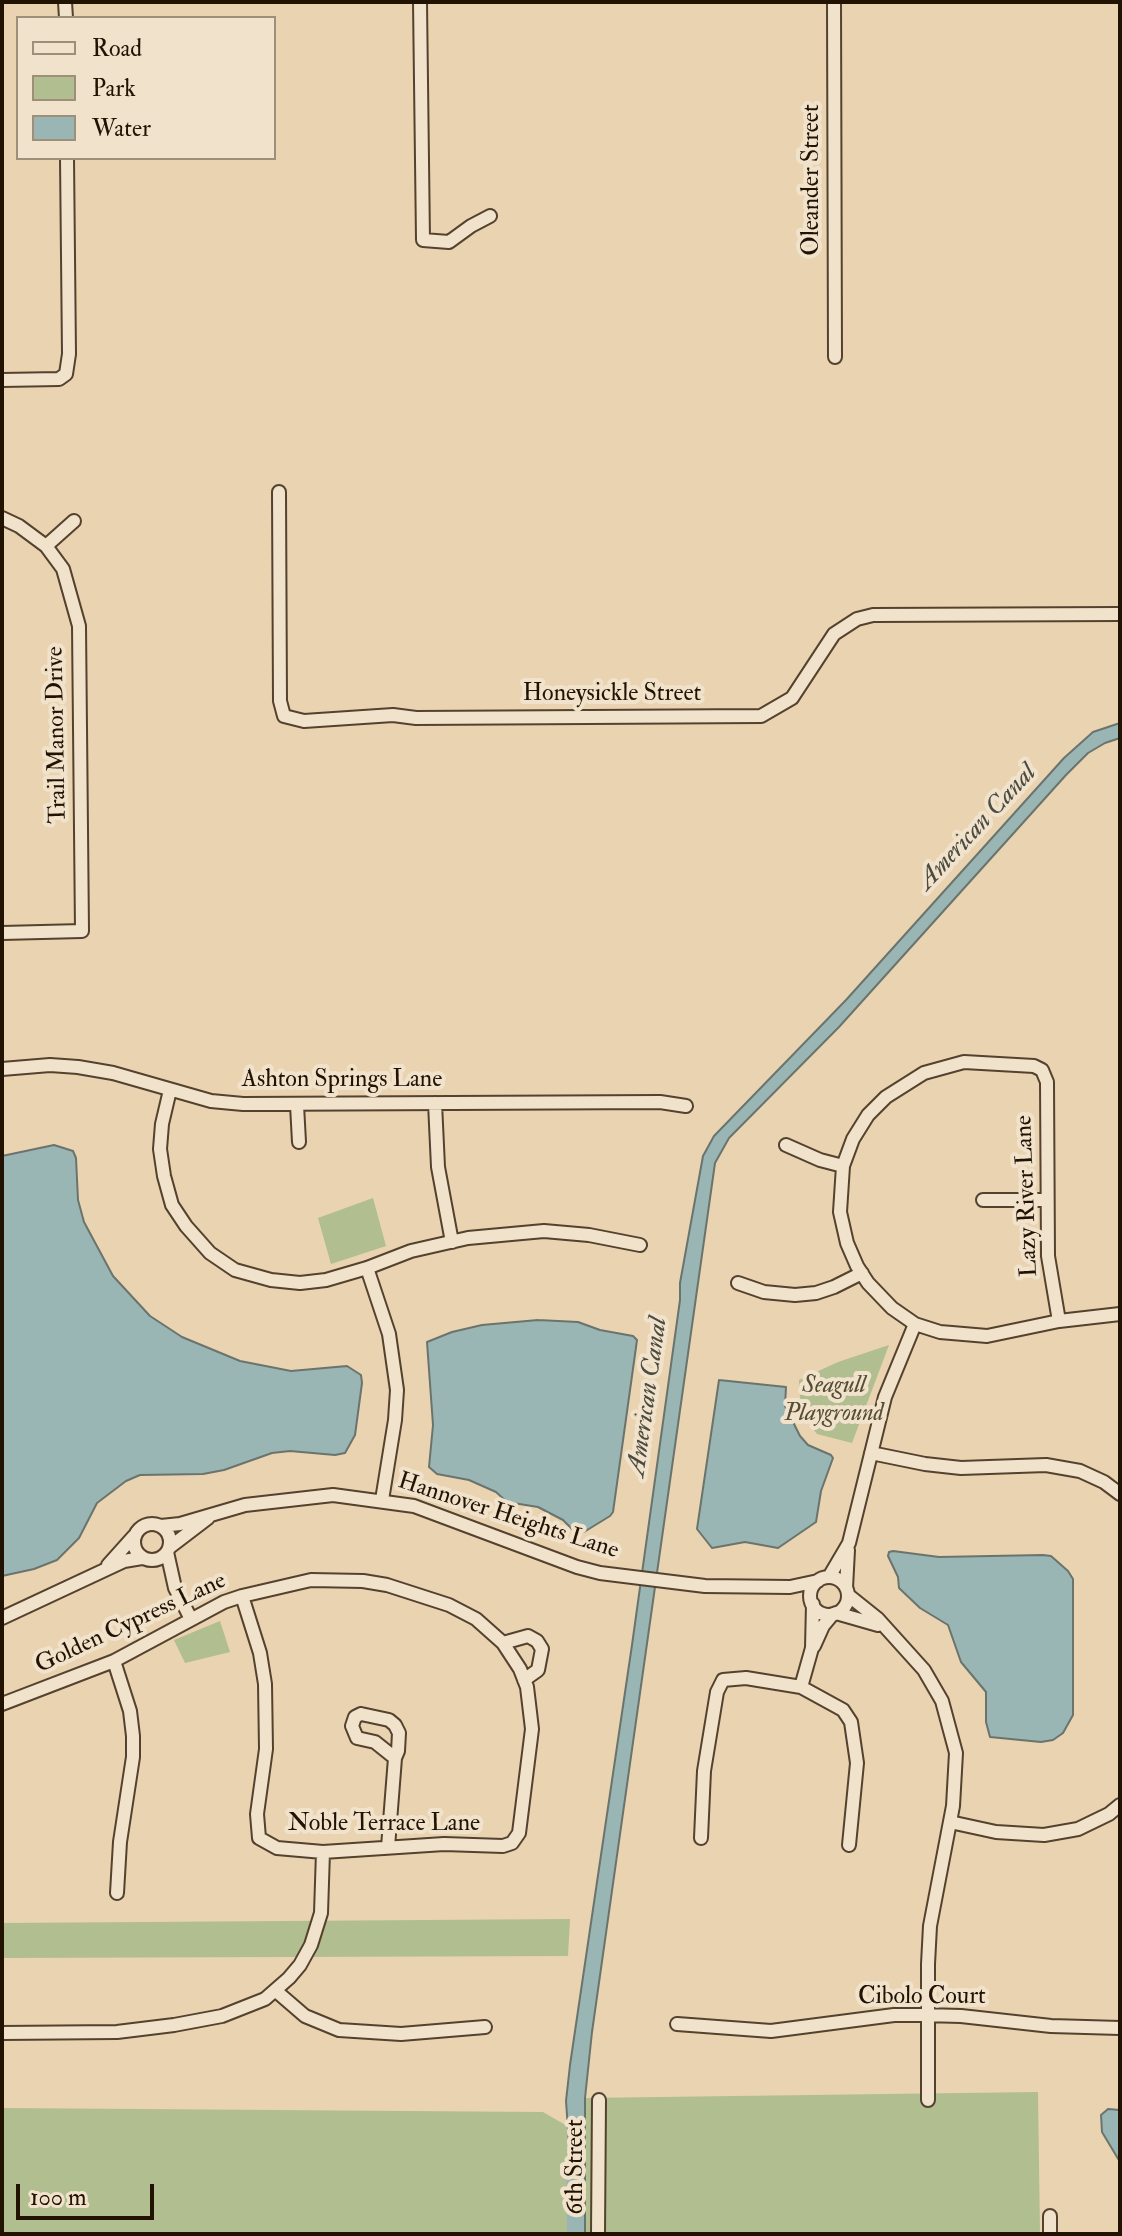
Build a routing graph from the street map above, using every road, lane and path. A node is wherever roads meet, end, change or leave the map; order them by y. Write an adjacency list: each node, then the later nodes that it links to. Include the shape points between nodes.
1 (420, 2): 4 (street, via 423,240 449,242)
2 (834, 2): 5 (street, Oleander Street)
3 (67, 160): 6 (street, via 66,374 59,379)
4 (490, 216)
5 (835, 357)
6 (2, 380)
7 (279, 492): 11 (street, Honeysickle Street, via 280,701 284,716 304,721 393,715 761,716 792,698 834,634 857,619)
8 (2, 518): 10 (street)
9 (74, 521): 10 (street)
10 (46, 546): 12 (street, Trail Manor Drive, via 63,569 79,626 82,931)
11 (1120, 614)
12 (2, 933)
13 (2, 1069): 14 (street, Ashton Springs Lane, via 78,1067)
14 (170, 1090): 16 (street, Ashton Springs Lane, via 211,1101); 25 (street, via 160,1149 164,1176 172,1205 210,1253 235,1270 300,1283)
15 (435, 1103): 16 (street, Ashton Springs Lane); 17 (street, Ashton Springs Lane); 23 (street, via 438,1167)
16 (297, 1105): 18 (street)
17 (686, 1106)
18 (299, 1142)
19 (786, 1145): 20 (street)
20 (843, 1166): 22 (street, Lazy River Lane, via 868,1115 924,1073 964,1062 1034,1066 1047,1082); 26 (street, via 840,1212)
21 (983, 1200): 22 (street)
22 (1047, 1200): 29 (street, Lazy River Lane, via 1048,1256)
23 (452, 1242): 24 (street, via 544,1231); 25 (street)
24 (640, 1245)
25 (367, 1268): 33 (street, via 389,1334 397,1390)
26 (862, 1273): 27 (street, via 816,1293 795,1295); 30 (street, via 892,1308)
27 (738, 1283)
28 (1120, 1314): 29 (street)
29 (1059, 1321): 30 (street, via 987,1336)
30 (915, 1324): 31 (street, via 885,1397)
31 (871, 1453): 32 (street, via 961,1468 1046,1465 1080,1471); 37 (street)
32 (1120, 1494)
33 (382, 1500): 34 (street, Hannover Heights Lane, via 318,1496); 42 (street, Hannover Heights Lane, via 414,1506 577,1567 705,1586)
34 (214, 1514): 35 (street, Hannover Heights Lane); 38 (street, Hannover Heights Lane)
35 (161, 1526): 36 (street, Hannover Heights Lane, via 142,1526); 38 (street, via 169,1535)
36 (134, 1536): 39 (street, via 135,1549); 40 (street, Hannover Heights Lane)
37 (849, 1543): 41 (street, via 835,1572); 44 (street)
38 (169, 1550): 39 (street, Hannover Heights Lane, via 159,1560); 43 (street)
39 (145, 1559): 40 (street, Hannover Heights Lane, via 130,1558); 43 (street)
40 (103, 1570): 48 (street, Hannover Heights Lane)
41 (824, 1579): 42 (street, Hannover Heights Lane); 44 (street, via 839,1580); 46 (street, via 812,1589)
42 (790, 1587): 46 (street, Hannover Heights Lane)
43 (175, 1588): 49 (street)
44 (847, 1592): 47 (street, via 844,1608); 50 (street)
45 (242, 1596): 49 (street, Golden Cypress Lane); 51 (street, Golden Cypress Lane, via 311,1580 387,1585 462,1612); 64 (street, Noble Terrace Lane, via 265,1684 259,1838 277,1848)
46 (812, 1602): 47 (street, via 821,1613); 52 (street)
47 (834, 1614): 50 (street); 52 (street)
48 (2, 1618)
49 (191, 1619): 53 (street, Golden Cypress Lane)
50 (885, 1628): 59 (street, via 924,1670 948,1719 957,1773)
51 (503, 1643): 54 (street, Golden Cypress Lane); 54 (street, via 528,1636 542,1649 538,1670)
52 (812, 1648): 55 (street)
53 (114, 1661): 56 (street, Golden Cypress Lane); 65 (street, via 133,1736)
54 (524, 1680): 61 (street, Golden Cypress Lane, via 532,1729 519,1833)
55 (801, 1687): 60 (street, via 746,1678 723,1680 704,1771); 62 (street, via 843,1710 854,1731 857,1763)
56 (2, 1704)
57 (395, 1758): 63 (street)
58 (1120, 1805): 59 (street, via 1078,1829 1044,1835)
59 (950, 1822): 67 (street, via 931,1917)
60 (701, 1838)
61 (512, 1843): 63 (street, Noble Terrace Lane)
62 (849, 1845)
63 (388, 1847): 64 (street, Noble Terrace Lane)
64 (323, 1852): 66 (street, via 318,1926 300,1965)
65 (117, 1893)
66 (276, 1991): 69 (street, via 305,2016 339,2030 401,2034); 71 (street, via 244,2009 174,2025 117,2032)
67 (928, 2016): 68 (street, Cibolo Court, via 894,2015 771,2031); 70 (street, Cibolo Court); 73 (street)
68 (677, 2024)
69 (485, 2027)
70 (1120, 2028)
71 (2, 2033)
72 (599, 2100): 75 (street, 6th Street)
73 (928, 2100)
74 (1050, 2216): 76 (street)
75 (598, 2234)
76 (1050, 2234)

